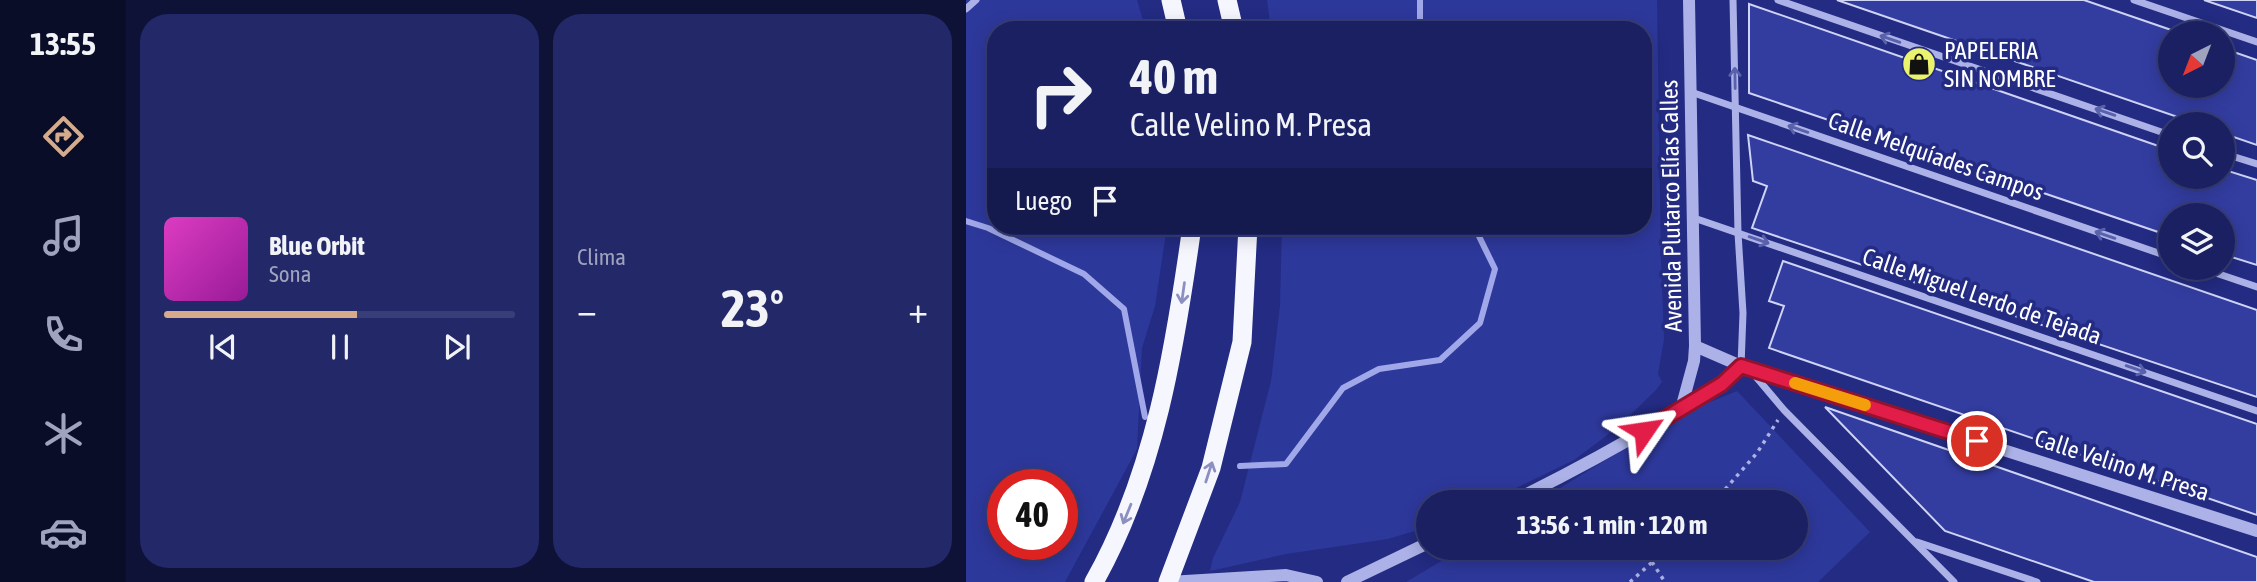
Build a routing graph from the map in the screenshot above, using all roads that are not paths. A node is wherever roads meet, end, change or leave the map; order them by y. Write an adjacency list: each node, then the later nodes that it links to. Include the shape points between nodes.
1 (976, 0): 8 (street)
2 (1171, 0): 9 (highway)
3 (1227, 0): 10 (highway)
4 (1689, 0): 12 (street, Avenida Plutarco Elías Calles)
5 (1733, 0): 13 (street, one-way to 5)
6 (1778, 0): 14 (street, one-way to 6)
7 (2134, 0): 11 (street)
8 (966, 9)
9 (1176, 21)
10 (1232, 21)
11 (2257, 42)
12 (1690, 92): 13 (street, Calle Melquíades Campos); 17 (street, Avenida Plutarco Elías Calles)
13 (1736, 107): 18 (street); 21 (street, Calle Melquíades Campos, one-way to 13)
14 (2158, 131)
15 (2235, 157): 16 (street)
16 (2257, 164)
17 (1694, 218): 18 (street, Calle Miguel Lerdo de Tejada); 24 (street, Avenida Plutarco Elías Calles)
18 (1738, 233): 25 (street); 27 (street, Calle Miguel Lerdo de Tejada, one-way to 27)
19 (1191, 235): 32 (highway, one-way to 32, via 1153,436 1129,512)
20 (1248, 235): 33 (highway, one-way to 20, via 1211,468 1242,342)
21 (2158, 253)
22 (2235, 280): 23 (street)
23 (2257, 287)
24 (1695, 345): 25 (street, Calle Velino M. Presa); 26 (street, Avenida Plutarco Elías Calles)
25 (1745, 367): 26 (street); 29 (street, Calle Velino M. Presa); 30 (street)
26 (1681, 408): 28 (street)
27 (2257, 411)
28 (1536, 490)
29 (2257, 531)
30 (1913, 540): 36 (street); 37 (street)
31 (1416, 549): 35 (street)
32 (1094, 582)
33 (1169, 582): 34 (street, via 1286,575)
34 (1317, 582)
35 (1347, 582)
36 (1954, 582)
37 (2037, 582)

